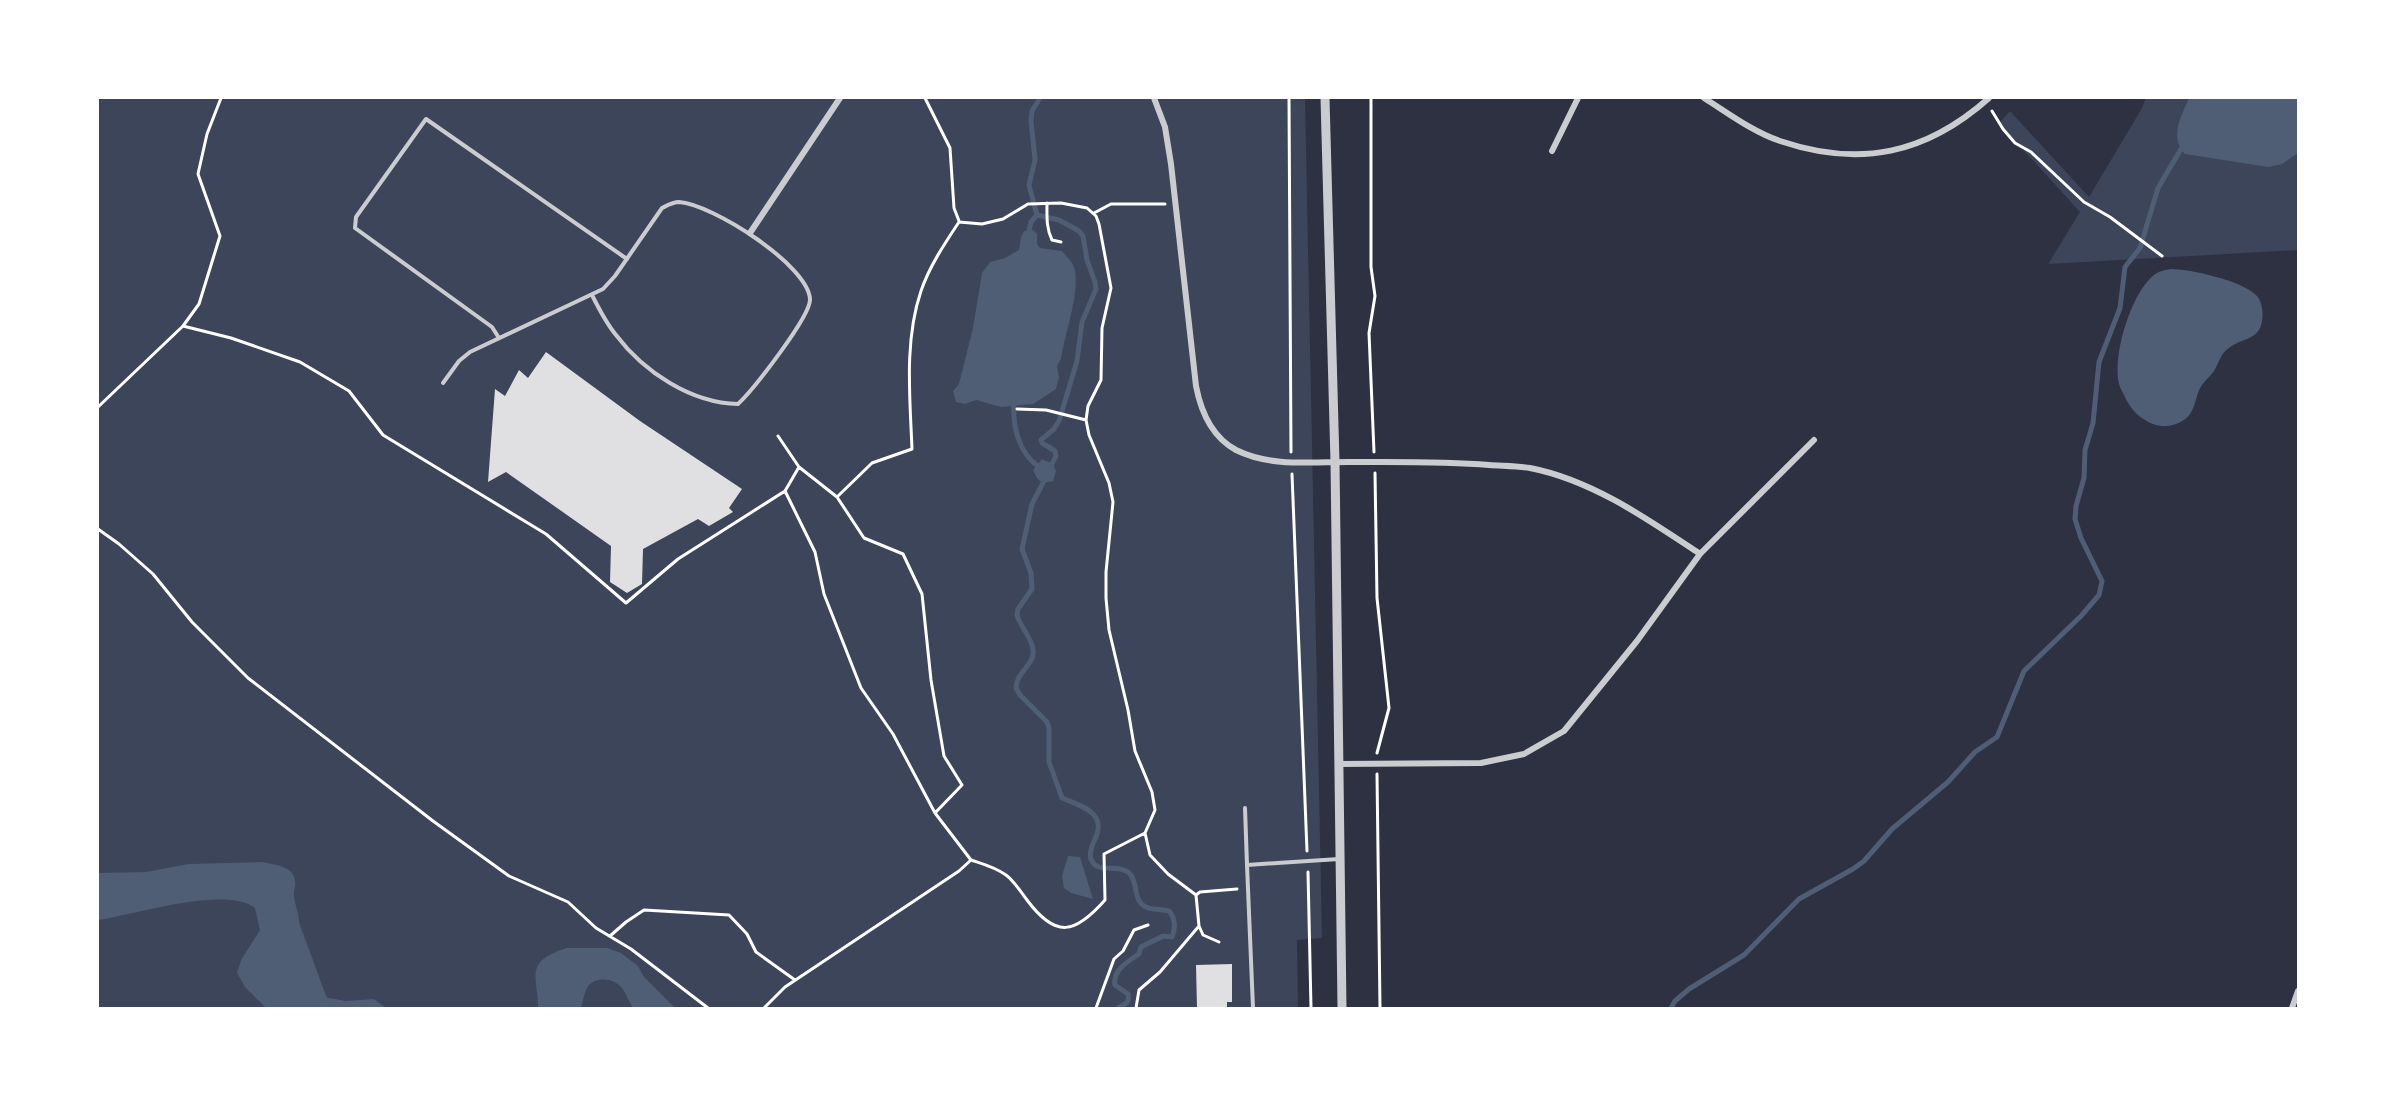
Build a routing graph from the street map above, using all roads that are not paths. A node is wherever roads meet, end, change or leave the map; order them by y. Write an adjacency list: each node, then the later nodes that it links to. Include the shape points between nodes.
1 (840, 98): 8 (street)
2 (1154, 98): 14 (street, via 1168,141 1196,386 1209,423 1229,445 1251,456 1283,462)
3 (1325, 98): 14 (street)
4 (1578, 98): 7 (street)
5 (1989, 98): 6 (street, via 1930,137 1893,152 1861,155 1827,153 1779,140 1737,119)
6 (1709, 99)
7 (1552, 151)
8 (750, 233): 9 (lane, via 704,208 674,203 662,208); 10 (lane, via 800,277 809,292 810,303 796,329 738,404 701,398 648,367 616,336)
9 (627, 259): 10 (lane, via 609,283); 11 (lane, via 426,119 356,217 355,228 492,327)
10 (592, 295): 11 (lane)
11 (499, 338): 12 (lane, via 464,356)
12 (443, 383)
13 (1814, 440): 15 (street)
14 (1335, 462): 15 (street, via 1530,468 1573,480 1659,526); 16 (street)
15 (1700, 554): 16 (street, via 1638,640 1564,731 1524,754 1481,763)
16 (1338, 764): 18 (street)
17 (1245, 808): 19 (lane)
18 (1340, 859): 19 (lane); 22 (street)
19 (1247, 865): 21 (lane)
20 (2298, 991): 23 (street)
21 (1254, 1008)
22 (1342, 1008)
23 (2292, 1008)

